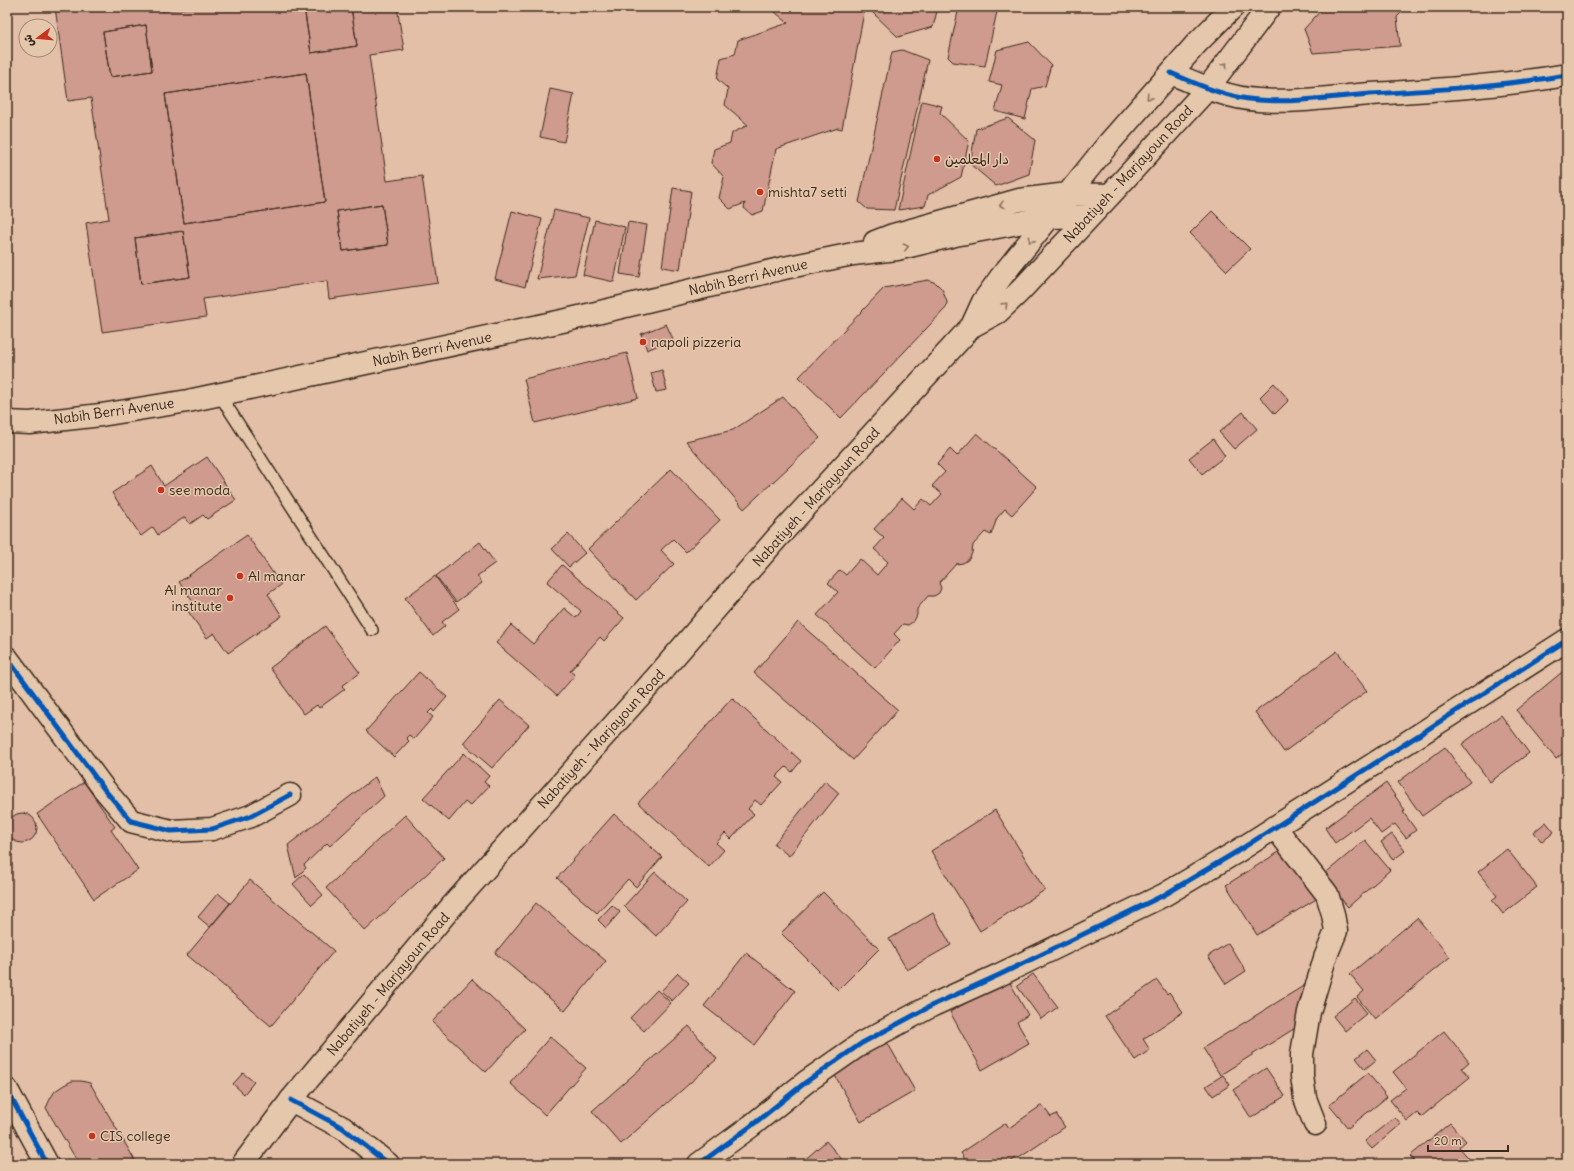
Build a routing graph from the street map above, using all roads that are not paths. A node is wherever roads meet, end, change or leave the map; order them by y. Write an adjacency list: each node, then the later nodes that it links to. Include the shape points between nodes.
1 (1233, 7): 3 (main road, Nabatiyeh - Marjayoun Road)
2 (1269, 7): 5 (main road, Nabatiyeh - Marjayoun Road, one-way to 2)
3 (1171, 73): 5 (main road); 6 (main road, Nabatiyeh - Marjayoun Road, one-way to 6)
4 (1567, 75): 5 (main road, via 1529,81 1302,100 1258,100)
5 (1207, 89): 7 (main road, Nabatiyeh - Marjayoun Road)
6 (1068, 194): 7 (main road, Nabih Berri Avenue); 9 (main road, Nabatiyeh - Marjayoun Road); 10 (main road, Nabih Berri Avenue, one-way to 10, via 1020,200 975,212 880,239)
7 (1110, 195): 8 (main road, Nabatiyeh - Marjayoun Road)
8 (1090, 216): 9 (main road, Nabih Berri Avenue); 11 (main road, Nabatiyeh - Marjayoun Road, one-way to 8, via 998,312)
9 (1050, 217): 10 (main road, Nabih Berri Avenue, one-way to 9, via 897,249); 11 (main road, Nabatiyeh - Marjayoun Road, one-way to 11, via 992,289)
10 (853, 254): 12 (main road, Nabih Berri Avenue, via 567,320)
11 (972, 326): 20 (main road, Nabatiyeh - Marjayoun Road, via 777,538 452,906)
12 (219, 394): 13 (main road, Nabih Berri Avenue, via 101,415 30,423); 14 (lane)
13 (7, 422)
14 (372, 630)
15 (1567, 640): 18 (main road)
16 (7, 658): 17 (main road, via 104,789 131,821 171,831 212,829 251,816)
17 (290, 795)
18 (1275, 827): 21 (main road, via 1327,894 1336,931 1309,1012 1302,1054 1306,1098); 25 (main road, via 1164,895 933,1005 862,1043 806,1082)
19 (7, 1090): 22 (main road)
20 (291, 1100): 23 (main road, Nabatiyeh - Marjayoun Road); 24 (main road, via 343,1128)
21 (1315, 1124)
22 (47, 1164)
23 (243, 1164)
24 (388, 1164)
25 (699, 1164)

